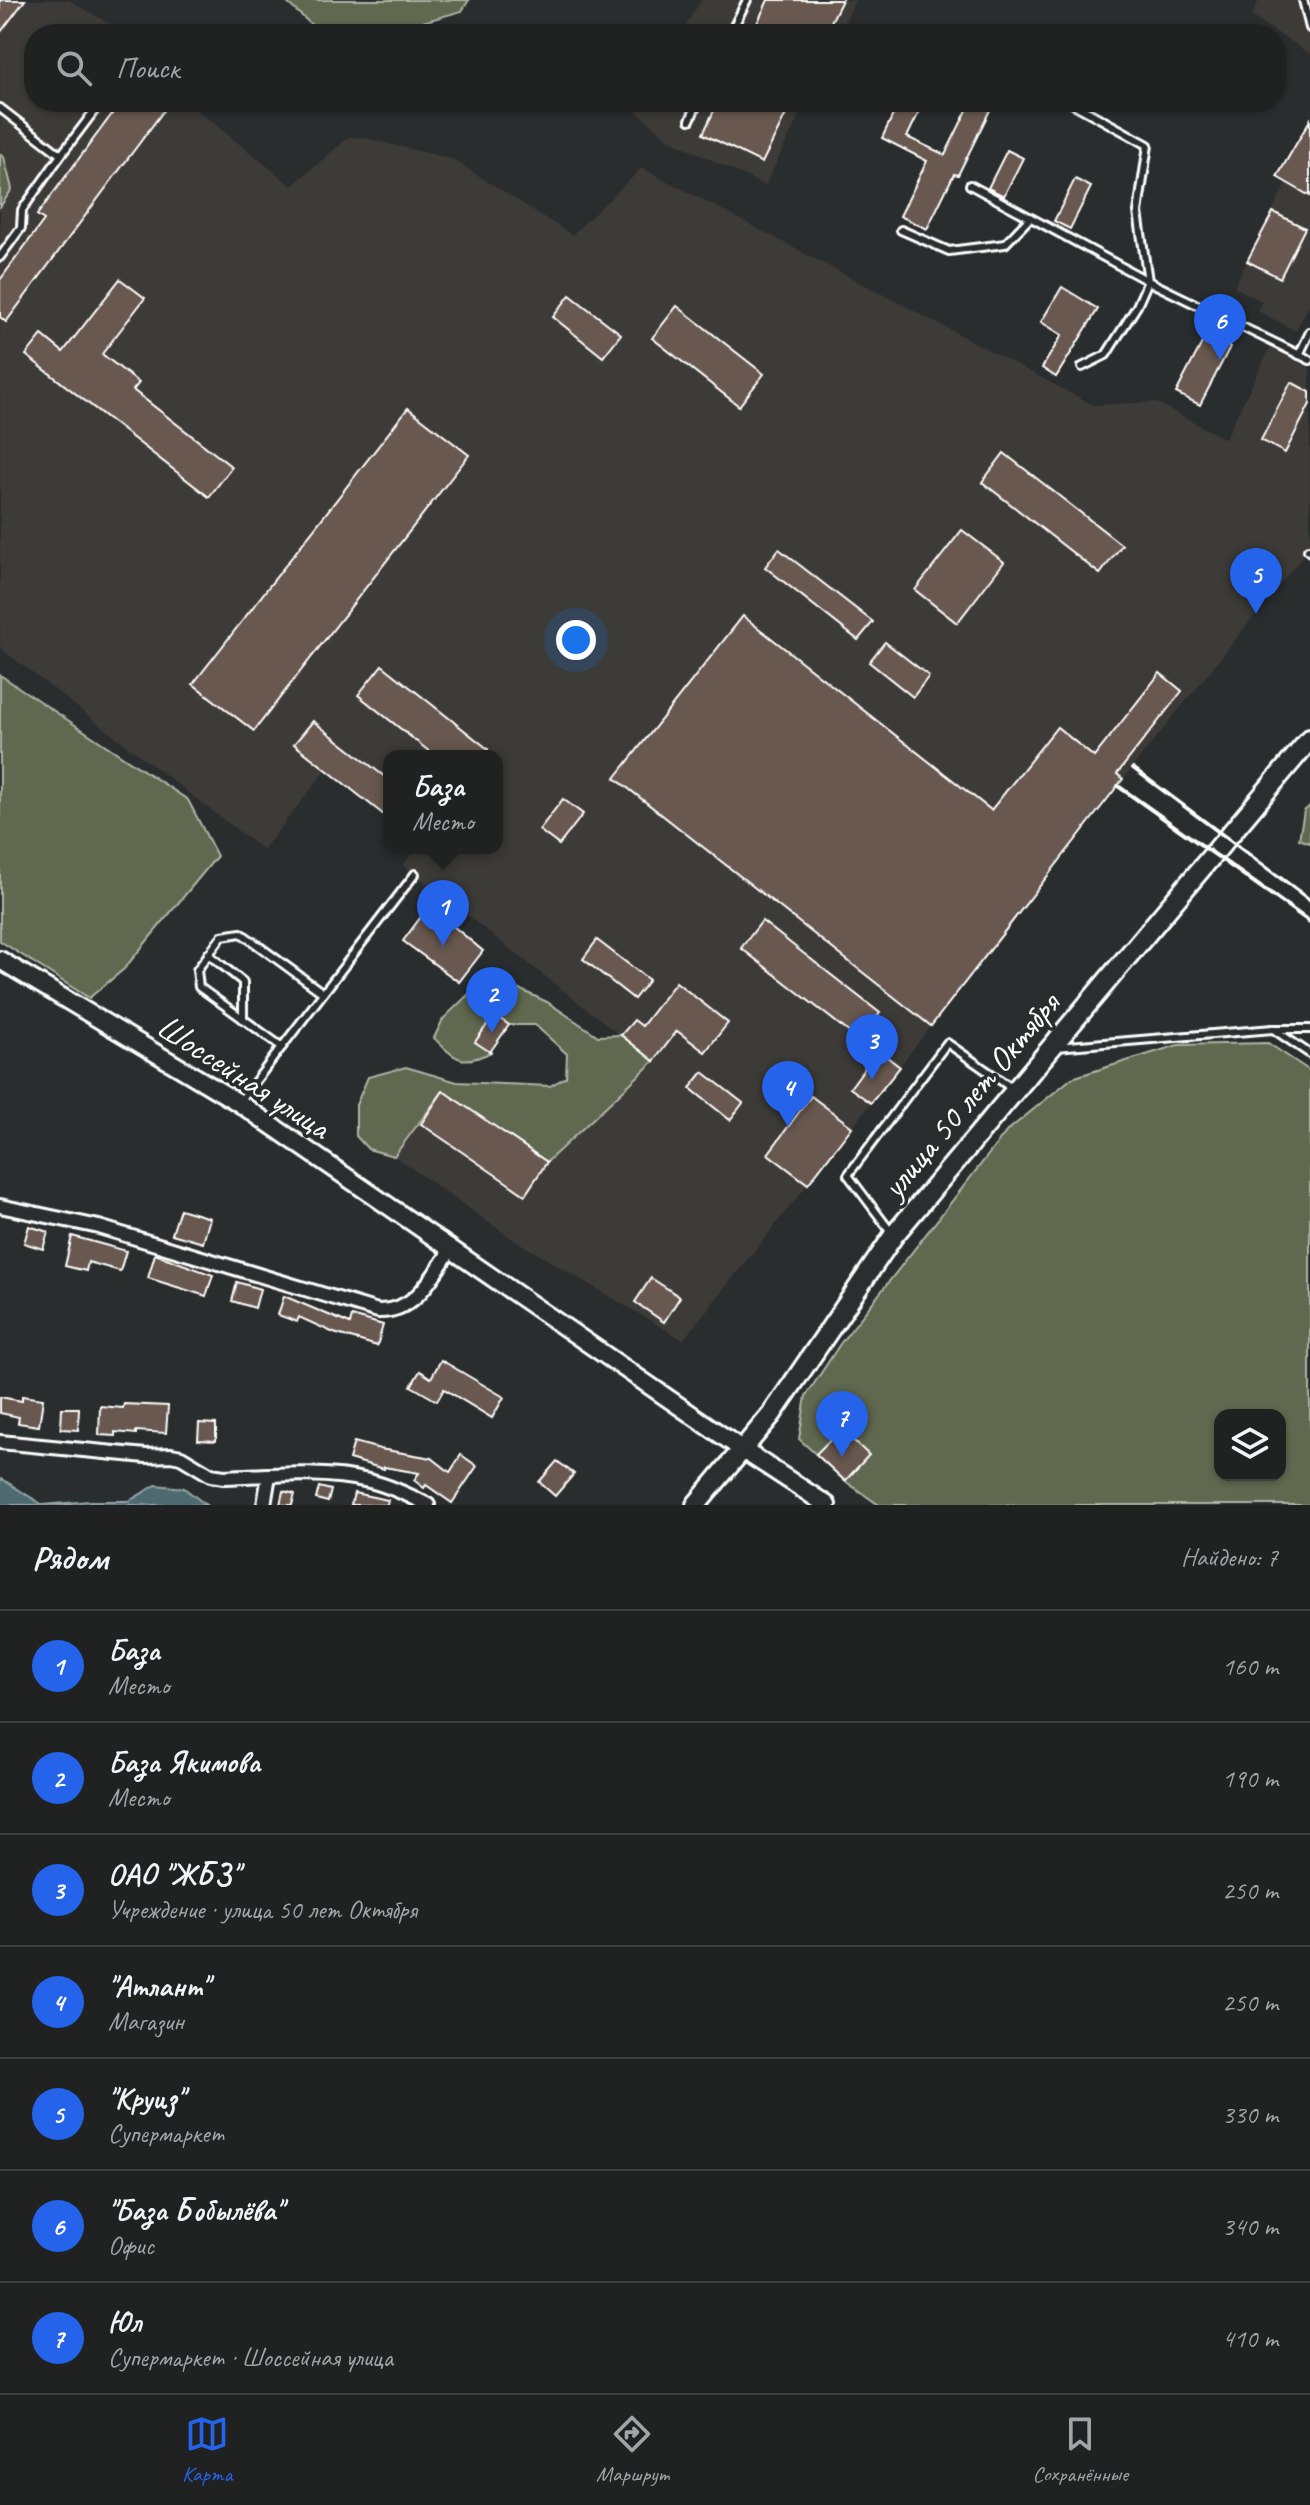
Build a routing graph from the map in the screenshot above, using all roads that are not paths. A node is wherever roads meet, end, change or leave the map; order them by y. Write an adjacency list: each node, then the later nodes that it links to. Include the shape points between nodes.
1 (747, 0): 3 (lane)
2 (1303, 0): 4 (lane)
3 (735, 24)
4 (1310, 28)
5 (0, 108): 10 (lane)
6 (93, 112): 10 (lane)
7 (694, 112): 9 (lane)
8 (1088, 112): 15 (lane, via 1148,145 1138,212)
9 (690, 120)
10 (61, 155): 14 (lane, via 22,210 21,228)
11 (970, 185): 12 (lane)
12 (1030, 218): 13 (lane, via 1005,244 949,251); 15 (lane)
13 (901, 230)
14 (0, 257)
15 (1148, 281): 17 (lane); 19 (lane, via 1106,355)
16 (1310, 332): 17 (lane)
17 (1299, 355): 18 (lane)
18 (1310, 360)
19 (1082, 367)
20 (1310, 739): 29 (main road, улица 50 лет Октября)
21 (415, 874): 24 (lane)
22 (208, 954): 24 (lane, via 222,936 241,933); 25 (lane, via 243,982); 25 (lane, via 197,970 199,987)
23 (0, 960): 32 (street, Шоссейная улица)
24 (323, 993): 28 (lane)
25 (243, 1019): 28 (lane)
26 (1273, 1029): 27 (lane); 29 (lane); 30 (lane)
27 (1310, 1029)
28 (282, 1047): 32 (lane)
29 (1052, 1048): 31 (main road, улица 50 лет Октября)
30 (1310, 1054)
31 (1016, 1091): 34 (main road, улица 50 лет Октября); 34 (lane, via 947,1043 848,1175)
32 (239, 1103): 35 (street, Шоссейная улица)
33 (0, 1206): 35 (street, via 99,1227 378,1311 409,1303)
34 (894, 1235): 37 (main road, улица 50 лет Октября)
35 (451, 1249): 37 (street, Шоссейная улица)
36 (0, 1442): 38 (street, via 171,1455 211,1475)
37 (743, 1450): 41 (main road, улица 50 лет Октября); 42 (street, Шоссейная улица)
38 (269, 1475): 39 (street); 40 (street, via 367,1481)
39 (264, 1505)
40 (428, 1505)
41 (696, 1505)
42 (827, 1505)

